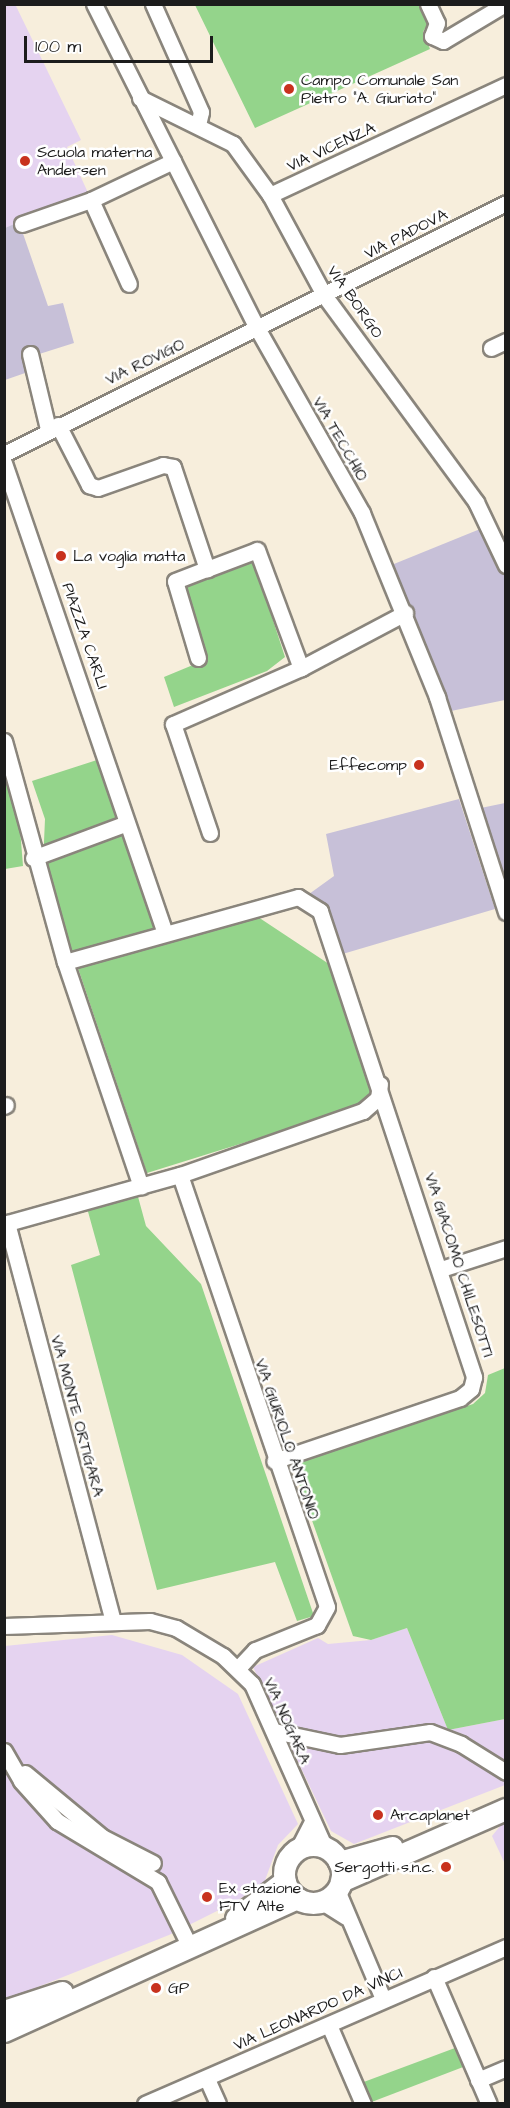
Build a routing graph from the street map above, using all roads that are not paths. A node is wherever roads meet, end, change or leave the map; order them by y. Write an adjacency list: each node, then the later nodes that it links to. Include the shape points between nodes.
1 (94, 4): 6 (street, VIA TECCHIO)
2 (153, 4): 7 (street, via 201,112)
3 (428, 4): 4 (street, via 437,22 432,36 443,41 451,31)
4 (506, 4)
5 (506, 85): 9 (street, VIA VICENZA)
6 (140, 98): 7 (street, VIA BORGO); 8 (street, VIA TECCHIO)
7 (198, 125): 9 (street, VIA BORGO, via 233,144)
8 (173, 161): 10 (street); 15 (street, VIA TECCHIO)
9 (270, 195): 14 (street, VIA BORGO)
10 (91, 200): 12 (street); 13 (street)
11 (506, 203): 14 (street, VIA PADOVA)
12 (22, 224)
13 (129, 284)
14 (324, 295): 15 (street, VIA PADOVA); 22 (street, VIA BORGO, via 476,502)
15 (257, 328): 19 (street, VIA ROVIGO); 24 (street, VIA TECCHIO, via 362,513)
16 (506, 341): 17 (street)
17 (491, 348)
18 (30, 354): 19 (street)
19 (53, 427): 20 (street, VIA ROVIGO); 23 (street, via 89,485 98,488 163,465 173,467)
20 (4, 454)
21 (4, 463): 28 (street, PIAZZA CARLI)
22 (506, 565)
23 (207, 569): 25 (street, via 175,581); 26 (street, via 257,550)
24 (405, 613): 26 (street); 31 (street, VIA TECCHIO)
25 (198, 658)
26 (301, 668): 29 (street, via 173,724)
27 (4, 741): 30 (street)
28 (127, 823): 30 (street); 32 (street, PIAZZA CARLI)
29 (210, 833)
30 (33, 858): 33 (street)
31 (506, 912)
32 (165, 933): 33 (street, VIA GIACOMO CHILESOTTI); 34 (street, VIA GIACOMO CHILESOTTI, via 298,897 309,900 320,911)
33 (65, 962): 38 (street)
34 (380, 1082): 35 (street, via 378,1098); 36 (street, VIA GIACOMO CHILESOTTI)
35 (363, 1111): 36 (street, via 377,1111); 37 (street)
36 (394, 1123): 41 (street, VIA GIACOMO CHILESOTTI)
37 (180, 1175): 38 (street); 42 (street, VIA GIURIOLO ANTONIO)
38 (141, 1186): 39 (street)
39 (6, 1224): 43 (street, VIA MONTE ORTIGARA)
40 (506, 1248): 41 (street)
41 (441, 1269): 42 (street, VIA GIACOMO CHILESOTTI, via 474,1363 471,1389)
42 (274, 1461): 45 (street, VIA GIURIOLO ANTONIO, via 327,1607 326,1617 255,1650)
43 (112, 1618): 44 (street, VIA NOGARA); 45 (street, VIA NOGARA, via 176,1628)
44 (4, 1626)
45 (239, 1667): 46 (street, VIA NOGARA)
46 (274, 1731): 49 (street, via 340,1745 430,1732 461,1744); 51 (street, VIA NOGARA)
47 (4, 1743): 53 (street, via 27,1776 70,1813 102,1837)
48 (4, 1751): 57 (street, via 21,1781 57,1821 158,1882)
49 (506, 1772)
50 (506, 1807): 54 (main road)
51 (312, 1821): 52 (street); 54 (street, VIA NOGARA)
52 (298, 1849): 54 (main road); 55 (main road, via 286,1863)
53 (153, 1863)
54 (333, 1876): 56 (main road); 61 (street, via 346,1917)
55 (285, 1881): 56 (main road); 57 (main road)
56 (297, 1898): 57 (main road)
57 (198, 1941): 59 (main road)
58 (506, 1947): 60 (street, VIA LEONARDO DA VINCI)
59 (120, 1974): 62 (main road); 64 (main road)
60 (434, 1977): 61 (street, VIA LEONARDO DA VINCI); 67 (street)
61 (383, 1999): 63 (street, VIA LEONARDO DA VINCI)
62 (4, 2011)
63 (329, 2025): 66 (street, VIA LEONARDO DA VINCI); 70 (street)
64 (4, 2031)
65 (506, 2068): 67 (street)
66 (207, 2079): 68 (street, VIA LEONARDO DA VINCI); 69 (street)
67 (478, 2080): 71 (street)
68 (145, 2103)
69 (218, 2103)
70 (363, 2103)
71 (489, 2103)

